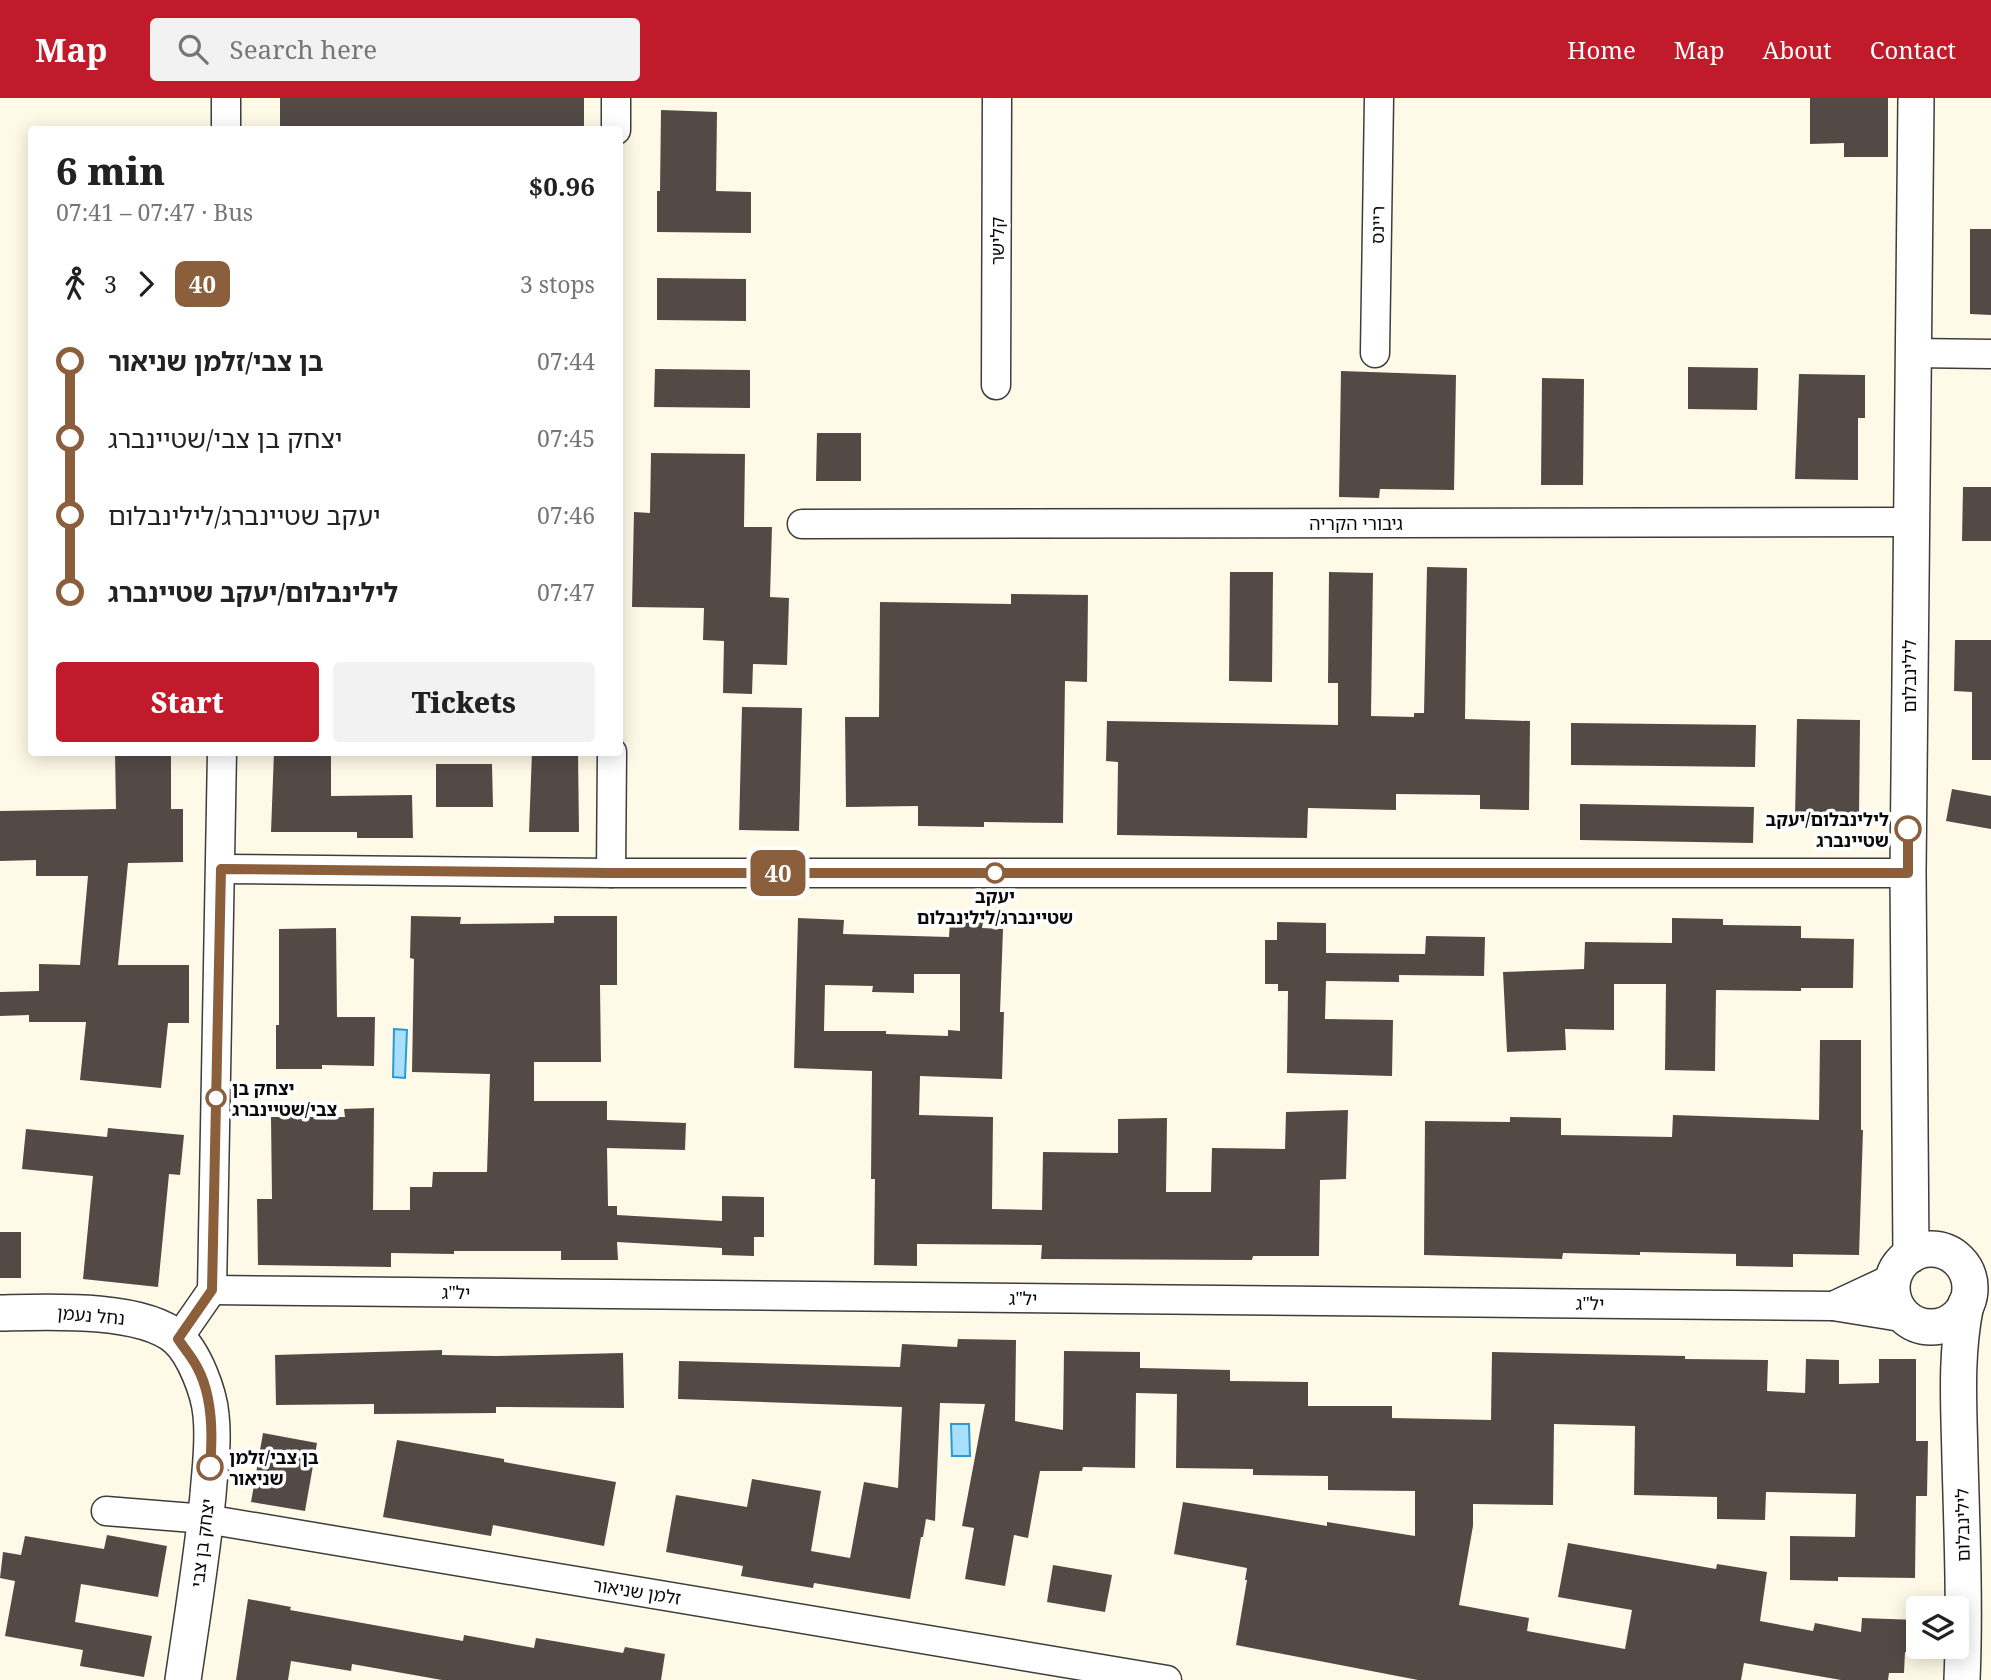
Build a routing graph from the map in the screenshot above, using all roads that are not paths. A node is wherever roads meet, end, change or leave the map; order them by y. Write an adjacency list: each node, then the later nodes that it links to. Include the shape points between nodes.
1 (226, 98): 6 (street)
2 (616, 98): 7 (street)
3 (997, 98): 11 (street, קלישר)
4 (1379, 98): 8 (street, ריינס)
5 (1916, 98): 9 (street, לילינבלום)
6 (226, 126)
7 (616, 126)
8 (1375, 353)
9 (1912, 353): 10 (street); 12 (street, לילינבלום)
10 (1991, 354)
11 (996, 385)
12 (1910, 522): 13 (street, גיבורי הקריה); 18 (street, לילינבלום)
13 (802, 524)
14 (222, 756): 16 (street)
15 (612, 756): 17 (street)
16 (221, 869): 17 (street); 20 (street)
17 (611, 873): 18 (street)
18 (1908, 873): 19 (street, לילינבלום)
19 (1902, 1266): 21 (street, via 1932,1249 1953,1256 1968,1275); 22 (street, יל"ג); 24 (street, via 1892,1293 1897,1307)
20 (212, 1290): 22 (street, יל"ג); 25 (street)
21 (1966, 1304): 24 (street, via 1945,1324); 26 (street, לילינבלום)
22 (1833, 1306): 24 (street, יל"ג)
23 (0, 1313): 25 (street, נחל נעמן, via 57,1311 135,1319)
24 (1916, 1322): 26 (street, לילינבלום, via 1943,1341)
25 (178, 1339): 28 (street, יצחק בן צבי, via 198,1368 211,1412)
26 (1958, 1371): 31 (street, לילינבלום)
27 (106, 1511): 28 (street, זלמן שניאור)
28 (206, 1519): 29 (street, יצחק בן צבי); 30 (street, זלמן שניאור)
29 (183, 1680)
30 (1167, 1680)
31 (1962, 1680)

